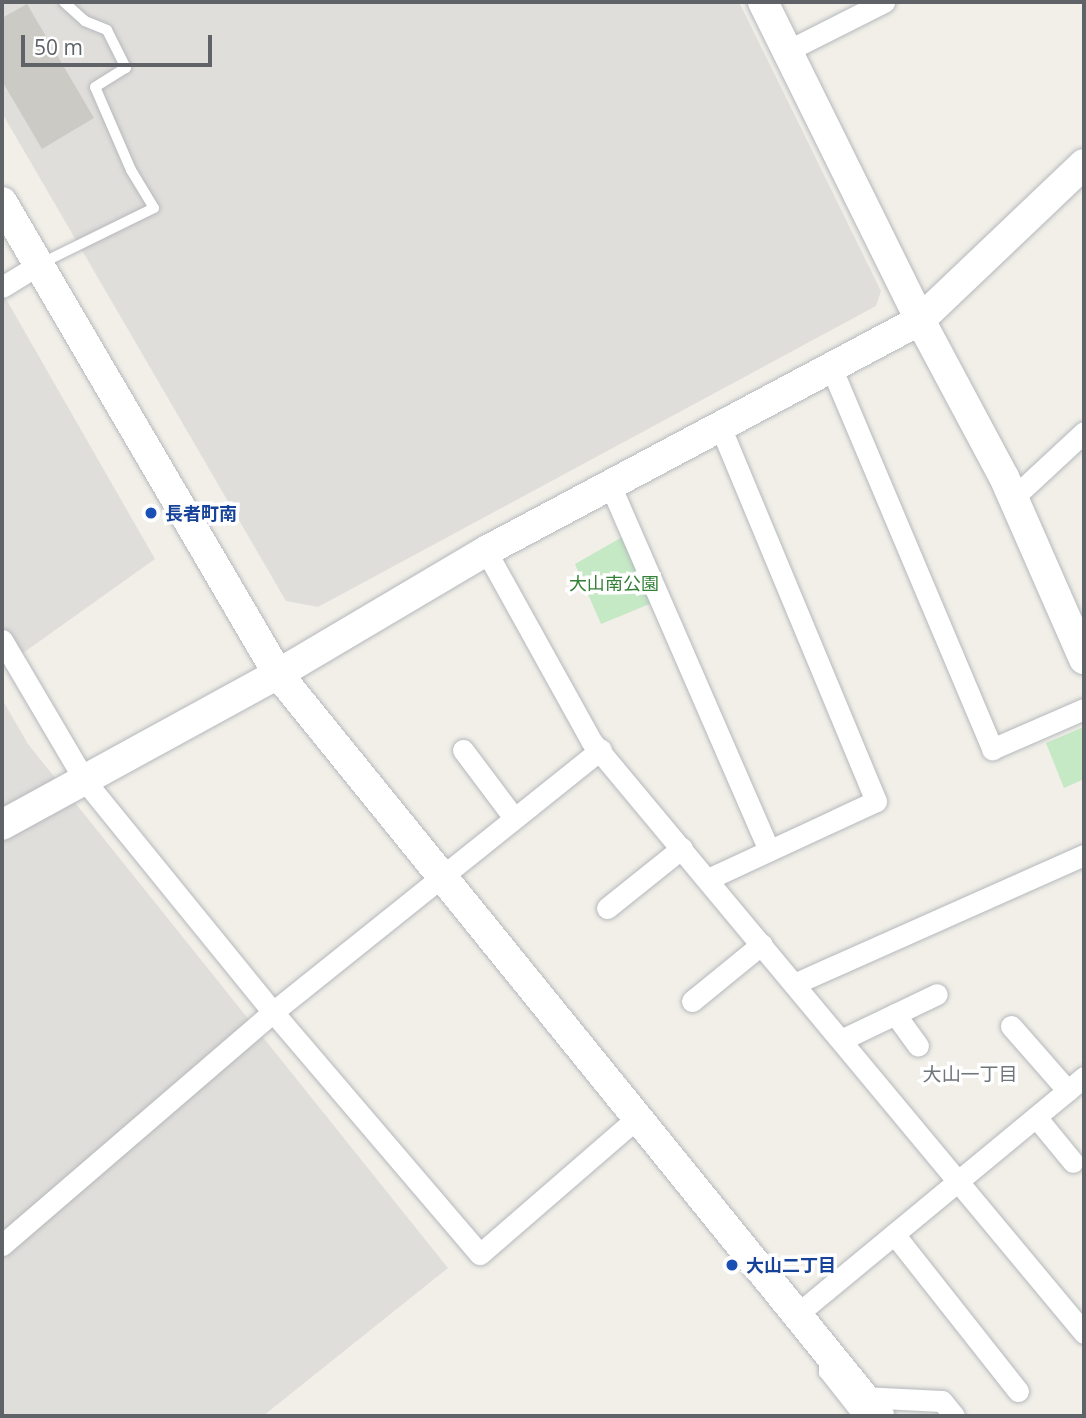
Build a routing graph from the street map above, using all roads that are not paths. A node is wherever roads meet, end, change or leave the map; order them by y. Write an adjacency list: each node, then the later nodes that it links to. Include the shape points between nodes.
1 (64, 2): 7 (lane, via 85,21 107,30 126,68 95,87 131,170 154,208)
2 (764, 2): 4 (street)
3 (884, 2): 4 (street)
4 (788, 51): 9 (street)
5 (1084, 164): 9 (street)
6 (2, 202): 7 (street)
7 (38, 265): 8 (street); 18 (street)
8 (2, 287)
9 (920, 320): 10 (street); 14 (street)
10 (831, 367): 11 (street); 19 (street, via 992,749)
11 (721, 428): 13 (street); 26 (street, via 876,801)
12 (1084, 432): 14 (street)
13 (611, 486): 15 (street); 26 (street)
14 (1013, 498): 17 (street)
15 (486, 551): 18 (street); 20 (street, via 592,742)
16 (2, 640): 22 (street)
17 (1084, 659)
18 (278, 674): 22 (street); 28 (street)
19 (1084, 709)
20 (601, 749): 23 (street); 25 (street)
21 (463, 750): 23 (street)
22 (85, 781): 24 (street); 35 (street)
23 (514, 818): 28 (street)
24 (2, 824)
25 (682, 848): 29 (street); 30 (street)
26 (769, 850): 29 (street)
27 (1084, 855): 32 (street)
28 (443, 874): 35 (street); 43 (street)
29 (708, 879): 31 (street)
30 (607, 908)
31 (762, 944): 32 (street); 34 (street)
32 (794, 984): 38 (street)
33 (937, 994): 36 (street)
34 (692, 1001)
35 (272, 1012): 43 (street, via 480,1254); 47 (street)
36 (895, 1014): 38 (street); 39 (street)
37 (1010, 1026): 41 (street)
38 (841, 1040): 45 (street)
39 (918, 1046)
40 (1084, 1077): 41 (street)
41 (1068, 1091): 42 (street)
42 (1036, 1118): 44 (street); 45 (street)
43 (636, 1119): 48 (street)
44 (1073, 1162)
45 (958, 1182): 46 (street); 49 (street)
46 (894, 1234): 48 (street); 50 (street)
47 (2, 1245)
48 (795, 1316): 51 (street)
49 (1084, 1333)
50 (1018, 1391)
51 (867, 1411): 52 (street, via 942,1401)
52 (954, 1416)

